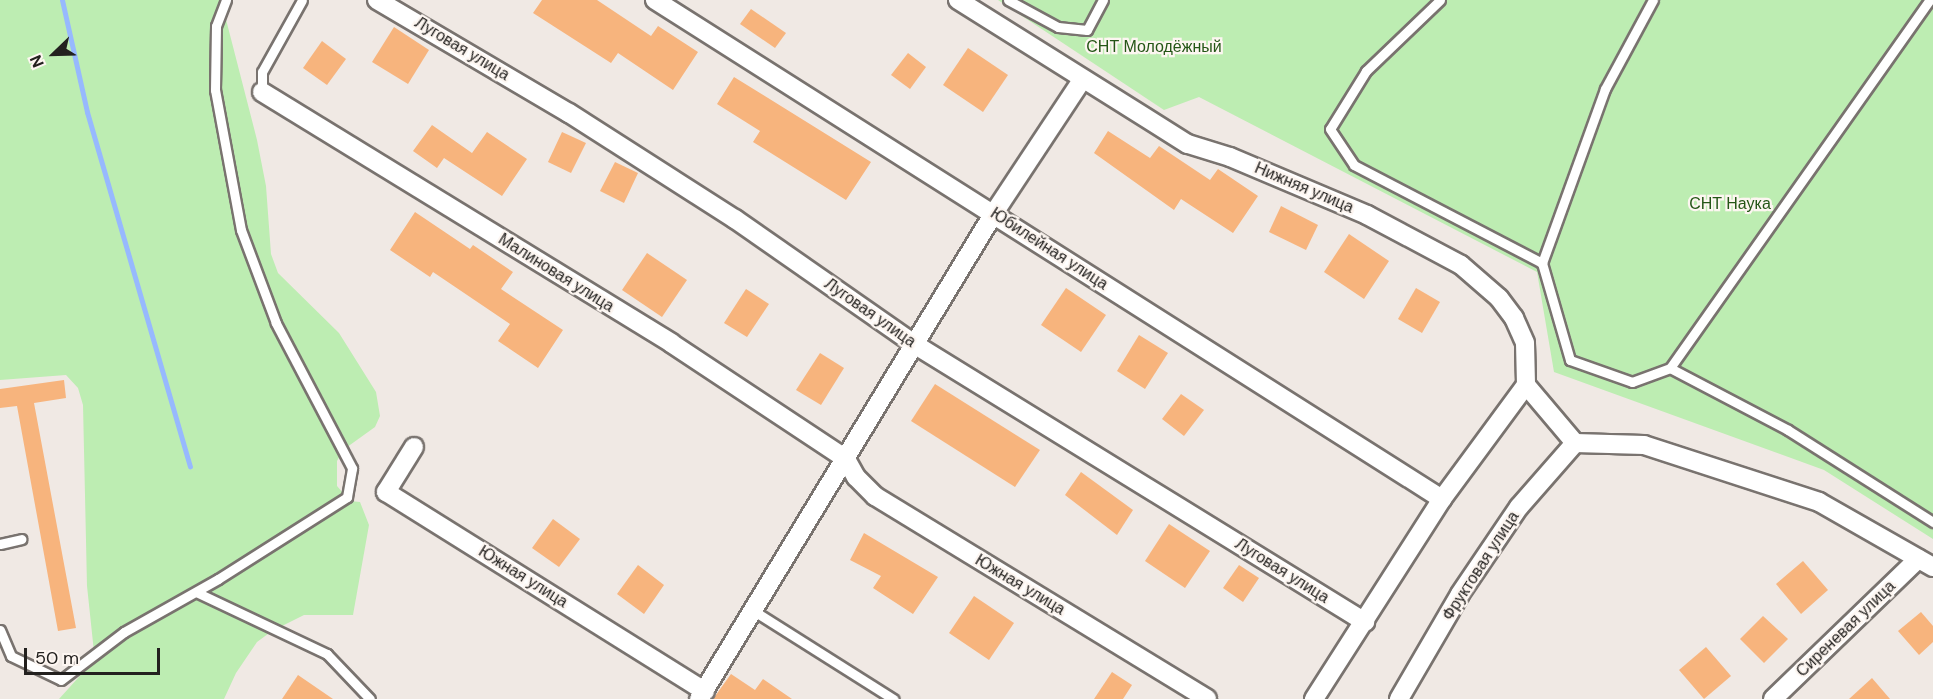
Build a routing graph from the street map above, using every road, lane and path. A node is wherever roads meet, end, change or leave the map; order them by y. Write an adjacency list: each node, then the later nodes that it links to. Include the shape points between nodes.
1 (226, 0): 26 (lane, via 216,26 215,90 241,230 276,323 352,468 347,497)
2 (302, 0): 12 (lane, via 262,72)
3 (377, 0): 15 (street, Луговая улица, via 578,119 735,219)
4 (655, 0): 13 (street, Юбилейная улица)
5 (958, 0): 11 (street, Нижняя улица)
6 (1008, 0): 7 (lane, via 1058,27 1087,30)
7 (1103, 0)
8 (1440, 0): 14 (lane, via 1365,71 1330,129 1354,165)
9 (1653, 0): 14 (lane, via 1605,89)
10 (1930, 0): 16 (lane)
11 (1082, 80): 13 (street); 17 (street, Нижняя улица, via 1188,144 1230,157 1367,215 1461,265 1499,298 1514,318 1525,343)
12 (262, 92): 20 (street, Малиновая улица, via 671,343)
13 (994, 213): 15 (street); 21 (street, Юбилейная улица)
14 (1542, 263): 16 (lane, via 1570,360 1632,382)
15 (914, 344): 20 (street); 28 (street, Луговая улица)
16 (1670, 368): 22 (lane, via 1788,430)
17 (1526, 385): 18 (street); 21 (street)
18 (1575, 443): 25 (street, via 1644,445 1819,502); 35 (street, Фруктовая улица, via 1519,507 1460,594)
19 (414, 447): 30 (street, Южная улица, via 386,492)
20 (846, 459): 27 (street); 33 (street, Южная улица, via 856,477 875,496)
21 (1442, 499): 28 (street)
22 (1932, 520)
23 (21, 539): 24 (lane)
24 (0, 544)
25 (1926, 563): 36 (street, Сиреневая улица)
26 (196, 592): 29 (lane, via 124,632 61,680 11,656); 31 (lane, via 327,654)
27 (754, 611): 30 (street); 32 (lane)
28 (1365, 622): 34 (street)
29 (0, 630)
30 (702, 695)
31 (370, 699)
32 (893, 699)
33 (1207, 699)
34 (1314, 699)
35 (1399, 699)
36 (1773, 699)

